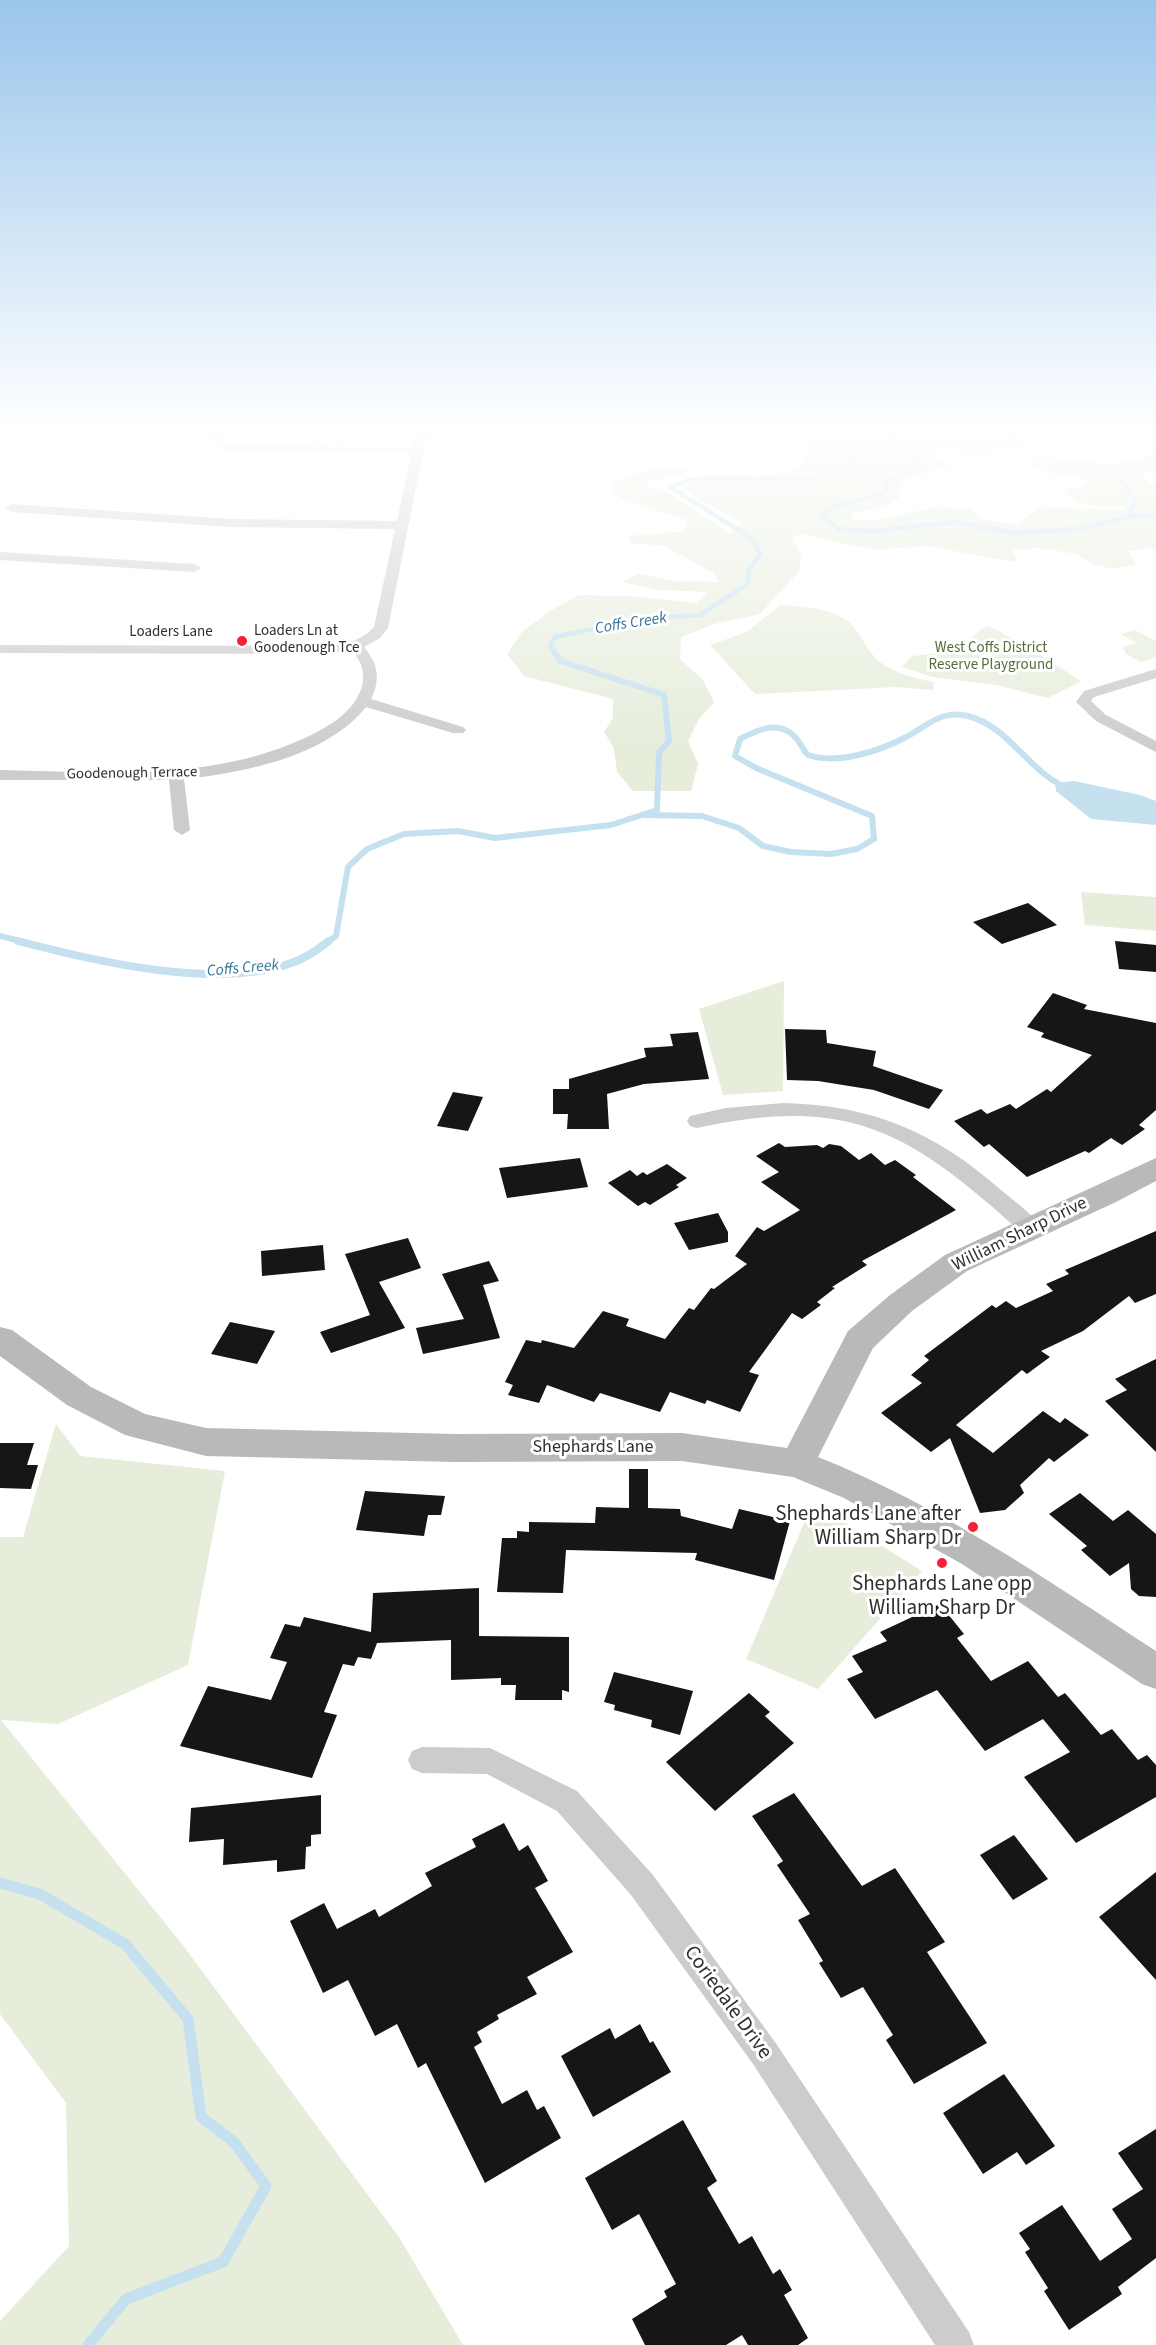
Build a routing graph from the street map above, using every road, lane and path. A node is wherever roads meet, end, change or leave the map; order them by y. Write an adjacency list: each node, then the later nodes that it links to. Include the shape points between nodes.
1 (401, 536): 4 (street, Loaders Lane, via 381,628 371,639)
2 (0, 556): 3 (street)
3 (194, 568)
4 (356, 646): 5 (street, Loaders Lane, via 302,651); 7 (street, Goodenough Terrace, via 370,664 372,675)
5 (0, 649)
6 (1156, 673): 9 (street, via 1089,694 1083,702 1101,718)
7 (363, 701): 8 (street); 11 (street, Goodenough Terrace, via 328,732 293,749 225,770)
8 (458, 730)
9 (1156, 747)
10 (0, 775): 11 (street, Goodenough Terrace)
11 (176, 776): 12 (street)
12 (182, 830)
13 (697, 1121): 15 (street, via 738,1111 790,1108 838,1112 879,1124 923,1143 969,1174)
14 (1156, 1168): 15 (street, William Sharp Drive)
15 (1030, 1228): 17 (street, William Sharp Drive, via 956,1263 860,1340)
16 (0, 1339): 17 (street, Shephards Lane, via 79,1396 137,1425 206,1442 455,1448 682,1447)
17 (797, 1464): 18 (street, Shephards Lane, via 857,1488 975,1553)
18 (1156, 1672)
19 (422, 1760): 20 (street, Coriedale Drive, via 490,1761 567,1801 642,1885 764,2053)
20 (956, 2345)

